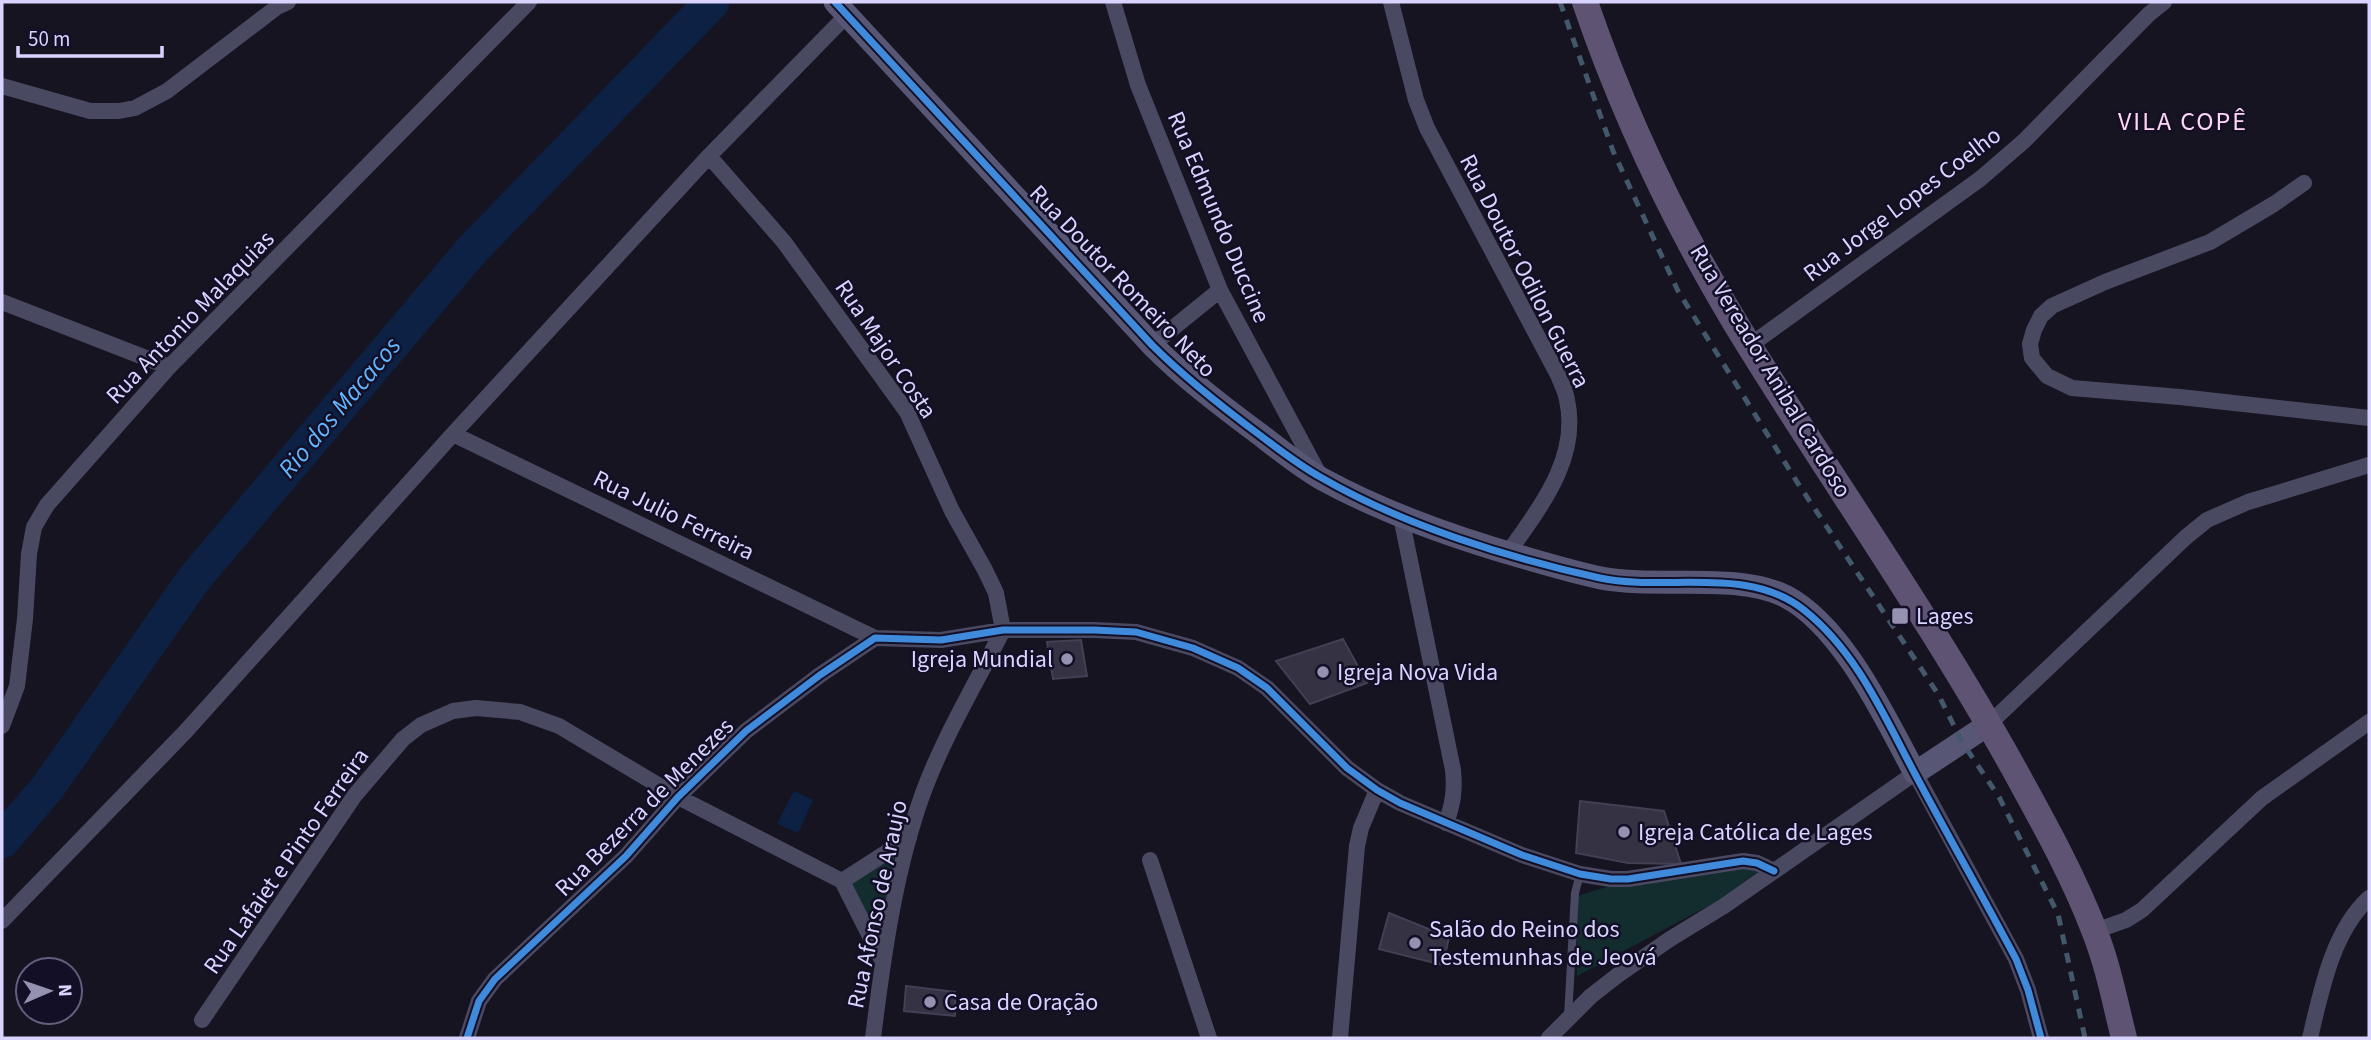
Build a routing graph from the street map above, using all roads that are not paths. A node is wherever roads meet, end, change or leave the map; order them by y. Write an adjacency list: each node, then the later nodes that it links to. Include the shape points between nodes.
1 (288, 2): 8 (street, via 167,92 135,108 90,111)
2 (529, 2): 15 (street, Rua Antonio Malaquias)
3 (1113, 2): 11 (street, Rua Edmundo Duccine, via 1138,85)
4 (1391, 2): 21 (street, Rua Doutor Odilon Guerra, via 1427,128 1567,399 1568,446 1561,470)
5 (1585, 2): 14 (main road, Rua Vereador Anibal Cardoso, via 1639,138)
6 (2164, 2): 14 (street, Rua Jorge Lopes Coelho, via 1980,179)
7 (841, 8): 9 (street); 13 (street, Rua Doutor Romeiro Neto)
8 (2, 86)
9 (709, 156): 17 (street); 22 (street, Rua Major Costa, via 784,242 907,412 996,593)
10 (2304, 183): 16 (street, via 2210,242 2052,306 2034,330 2032,358 2047,376 2072,388)
11 (1220, 290): 13 (street); 19 (street, Rua Edmundo Duccine)
12 (2, 302): 15 (street)
13 (1152, 345): 19 (street, Rua Doutor Romeiro Neto, via 1216,404)
14 (1749, 345): 25 (main road, Rua Vereador Anibal Cardoso)
15 (169, 367): 26 (street, Rua Antonio Malaquias, via 47,505 34,527 17,685)
16 (2369, 418)
17 (453, 434): 23 (street, Rua Julio Ferreira); 37 (street, via 186,731)
18 (2369, 465): 25 (street, via 2248,502 2207,520)
19 (1322, 478): 20 (street, Rua Doutor Romeiro Neto)
20 (1401, 517): 21 (street, Rua Doutor Romeiro Neto); 30 (street, via 1453,770 1455,790)
21 (1508, 553): 27 (street, Rua Doutor Romeiro Neto, via 1601,578 1755,586 1785,597 1834,638 1873,694)
22 (1003, 629): 23 (street, via 941,640); 28 (street, via 1136,632 1193,648 1238,668 1267,688 1347,768); 31 (street, Rua Afonso de Araujo, via 929,779)
23 (875, 638): 29 (street, Rua Bezerra de Menezes, via 746,731)
24 (2369, 722): 38 (street, via 2262,798 2141,910)
25 (1989, 724): 27 (street); 38 (main road, Rua Vereador Anibal Cardoso, via 2066,866)
26 (2, 726)
27 (1915, 774): 33 (street); 42 (street, via 2016,959)
28 (1377, 790): 30 (street); 46 (street, via 1357,846)
29 (678, 797): 35 (street, Rua Lafaiet e Pinto Ferreira); 41 (street, Rua Lafaiet e Pinto Ferreira, via 559,726 520,712 453,711 421,725 403,738 355,796); 43 (street, Rua Bezerra de Menezes, via 626,856 495,979 479,1001)
30 (1446, 823): 34 (street)
31 (909, 838): 35 (street); 39 (street, Rua Afonso de Araujo)
32 (1150, 860): 45 (street)
33 (1774, 871): 34 (street, via 1743,861 1628,879); 40 (street, via 1618,975)
34 (1580, 874): 40 (lane)
35 (842, 881): 39 (street)
36 (2369, 898): 52 (street, via 2334,951)
37 (2, 921)
38 (2095, 931): 51 (main road, Rua Vereador Anibal Cardoso)
39 (883, 962): 44 (street, Rua Afonso de Araujo)
40 (1568, 1019): 47 (street); 48 (street)
41 (202, 1020)
42 (2036, 1021): 49 (street); 50 (street)
43 (467, 1038)
44 (873, 1038)
45 (1209, 1038)
46 (1340, 1038)
47 (1549, 1038)
48 (1569, 1038)
49 (2028, 1038)
50 (2041, 1038)
51 (2124, 1038)
52 (2310, 1038)

